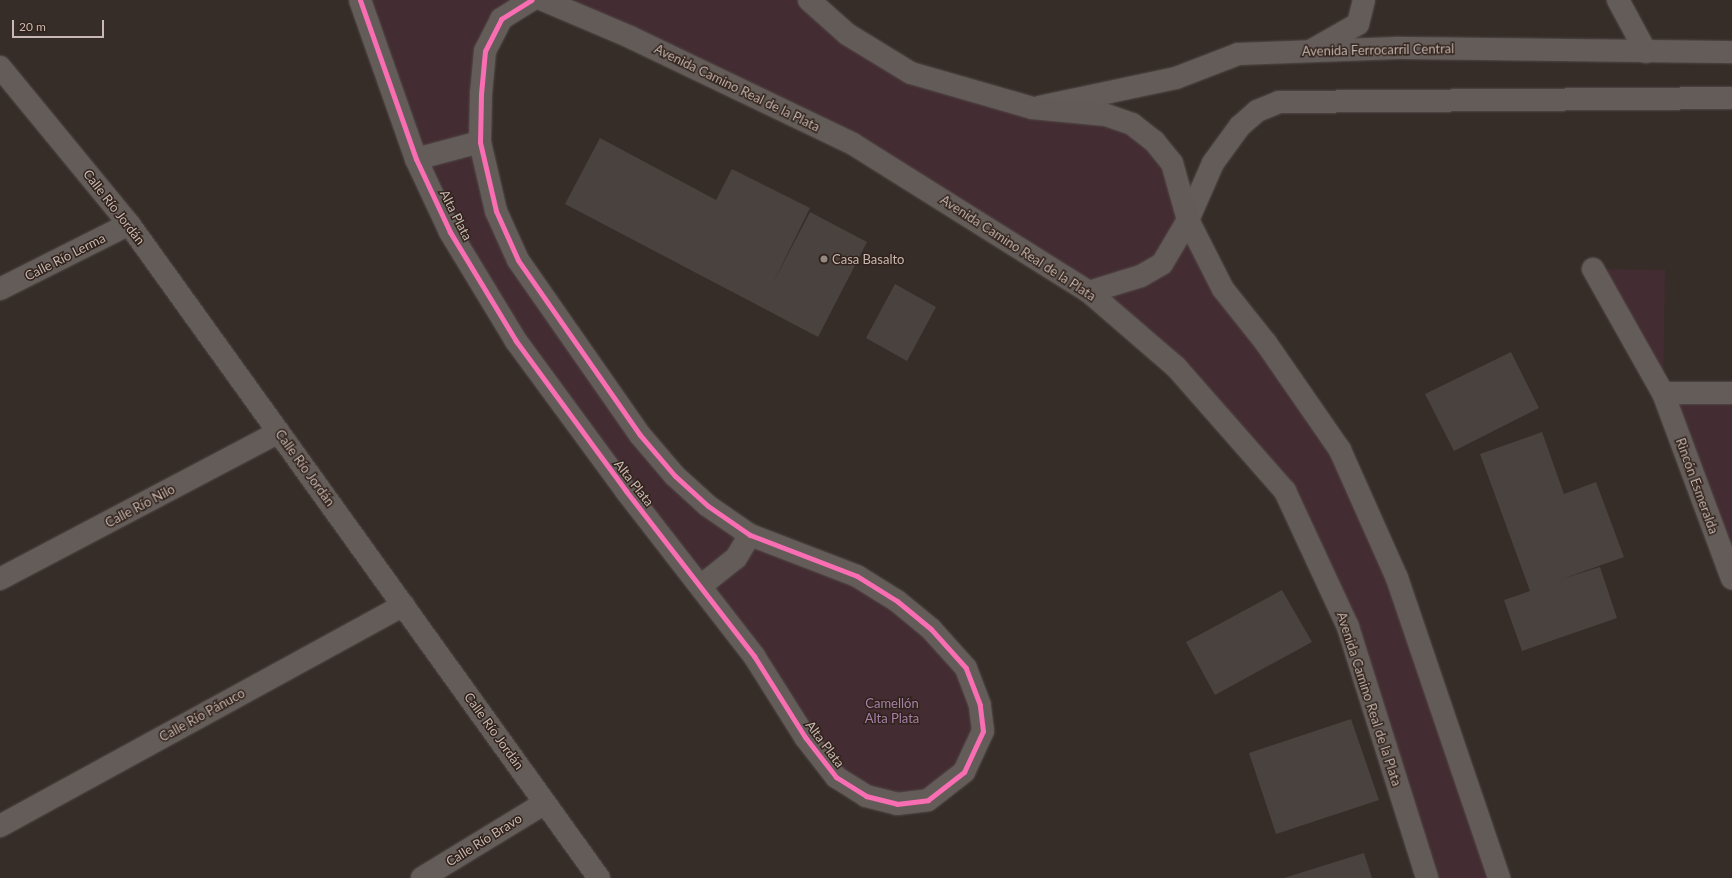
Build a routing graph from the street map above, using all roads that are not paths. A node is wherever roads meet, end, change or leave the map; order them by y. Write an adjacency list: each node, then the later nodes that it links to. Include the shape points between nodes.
1 (360, 0): 14 (street, Alta Plata)
2 (531, 0): 13 (street, Alta Plata, via 501,19 485,51)
3 (543, 0): 19 (main road, Avenida Camino Real de la Plata, via 630,37 852,144)
4 (809, 0): 12 (main road, via 847,34 911,73)
5 (1364, 0): 7 (street, via 1358,24)
6 (1618, 0): 8 (street)
7 (1312, 50): 8 (street, Avenida Ferrocarril Central, via 1397,48); 12 (street, Avenida Ferrocarril Central, via 1238,54 1176,78)
8 (1646, 52): 9 (street, Avenida Ferrocarril Central)
9 (1732, 52)
10 (0, 67): 16 (street, Calle Río Jordán)
11 (1732, 98): 15 (street, via 1279,102 1257,111 1240,126 1213,163)
12 (1032, 108): 15 (main road, via 1106,115 1132,124 1154,141 1172,163)
13 (480, 142): 14 (street); 23 (street, Alta Plata, via 496,211 518,260 569,335 640,435 675,476 708,506)
14 (416, 159): 26 (street, Alta Plata, via 450,232 516,341 626,492)
15 (1188, 220): 19 (main road, via 1162,264 1142,276); 33 (main road, via 1223,289 1266,343 1340,450 1397,578)
16 (129, 224): 18 (street, Calle Río Lerma); 22 (street, Calle Río Jordán)
17 (1593, 269): 20 (street, Rincón Esmeralda)
18 (0, 290)
19 (1089, 292): 32 (main road, Avenida Camino Real de la Plata, via 1176,367 1285,491 1348,626)
20 (1663, 393): 21 (street); 24 (street, Rincón Esmeralda)
21 (1732, 393)
22 (279, 432): 25 (street, Calle Río Nilo); 27 (street, Calle Río Jordán)
23 (750, 535): 26 (street, via 736,558); 26 (street, Alta Plata, via 856,576 897,602 931,629 966,668 980,705 983,731 964,772 928,800 897,804 866,796 836,778 805,737 754,656)
24 (1732, 579)
25 (0, 580)
26 (702, 585)
27 (404, 605): 28 (street, Calle Río Jordán); 29 (street, Calle Río Pánuco)
28 (545, 803): 30 (street, Calle Río Bravo); 31 (street, Calle Río Jordán)
29 (0, 826)
30 (422, 878)
31 (599, 878)
32 (1427, 878)
33 (1499, 878)

